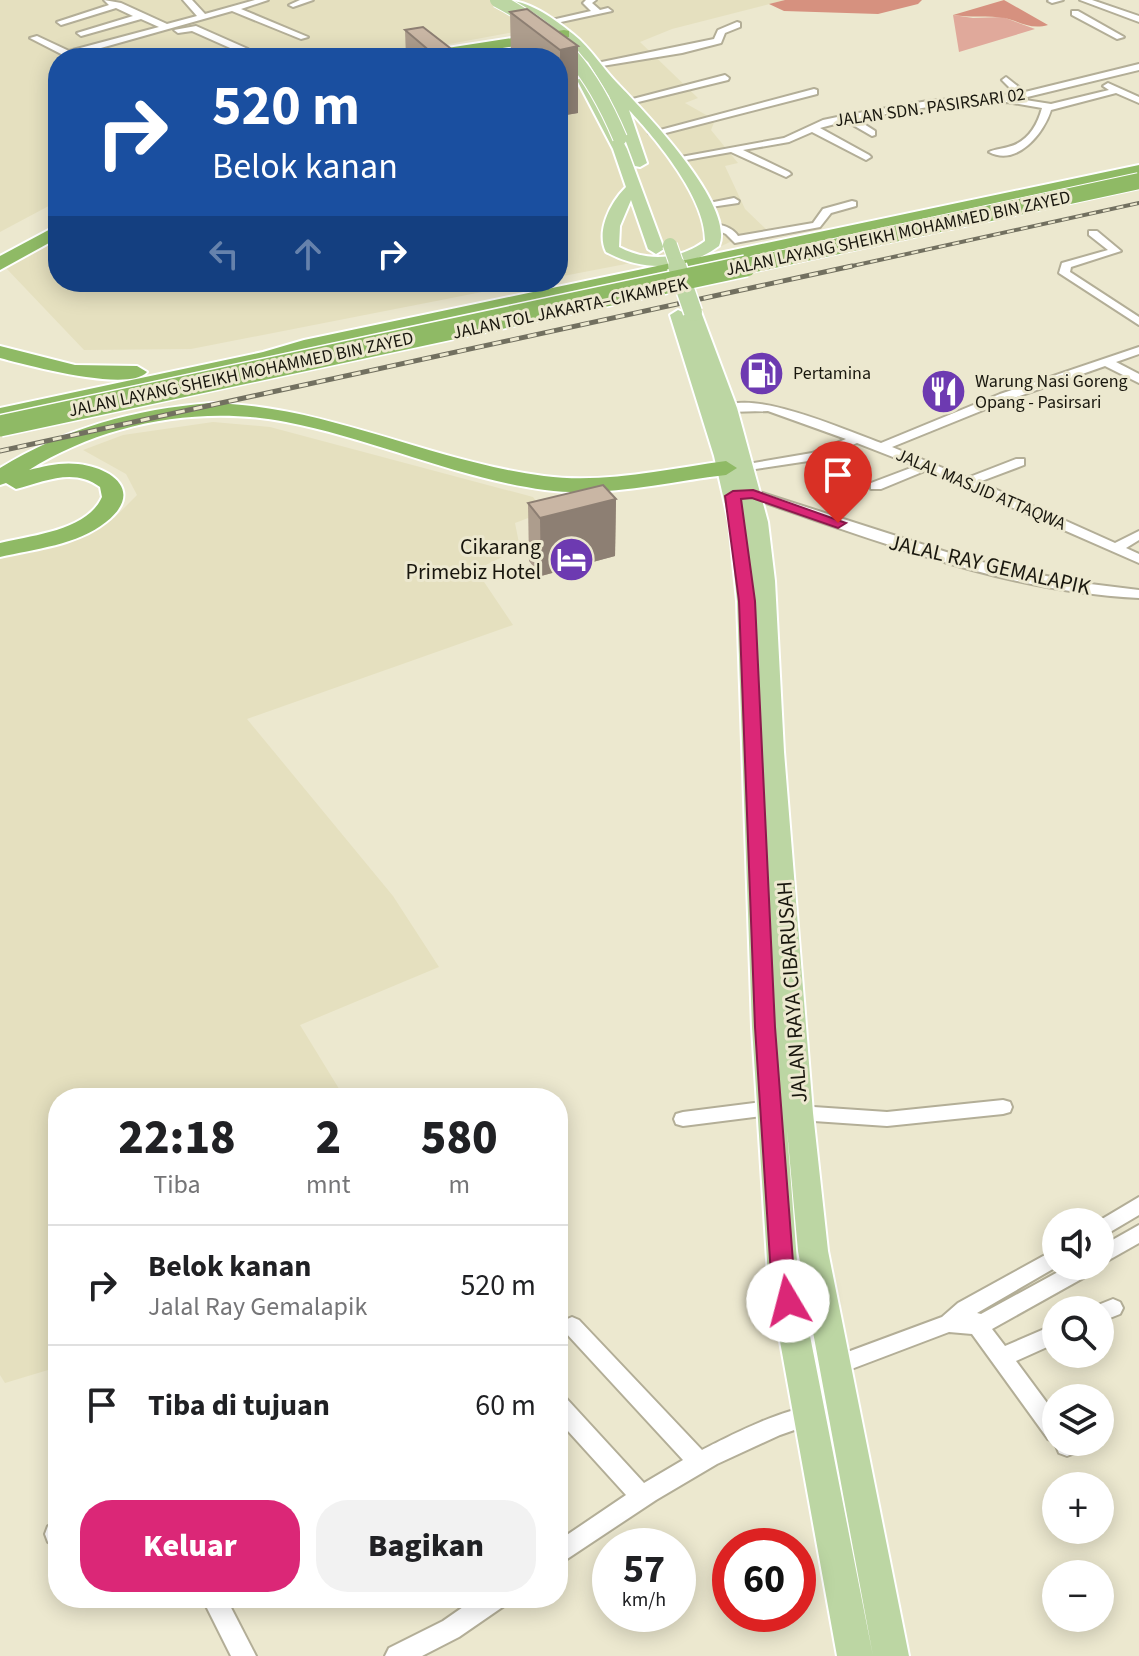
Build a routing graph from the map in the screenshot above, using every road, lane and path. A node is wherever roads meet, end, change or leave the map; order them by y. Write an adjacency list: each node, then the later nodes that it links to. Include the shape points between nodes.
1 (187, 0): 15 (street)
2 (264, 0): 10 (street)
3 (309, 0): 9 (street)
4 (488, 0): 26 (main road, JALAN RAYA CIBARUSAH)
5 (503, 0): 26 (main road, JALAN RAYA CIBARUSAH); 37 (main road, JALAN RAYA CIBARUSAH, bridge)
6 (592, 0): 26 (street, via 587,3 603,12)
7 (1084, 0): 13 (street)
8 (111, 5): 12 (street); 14 (street)
9 (293, 5)
10 (234, 9): 15 (street); 25 (street)
11 (1075, 13): 17 (street)
12 (85, 15): 18 (street); 21 (street, via 61,22)
13 (1124, 15): 16 (street); 17 (street)
14 (137, 17): 18 (street); 19 (street)
15 (203, 17): 19 (street)
16 (1139, 19)
17 (1096, 23): 27 (street)
18 (107, 25): 24 (street)
19 (162, 25): 28 (street)
20 (737, 25): 40 (street, via 720,32 718,41 699,47)
21 (71, 27): 22 (street); 24 (street)
22 (59, 30)
23 (47, 33): 30 (street, via 34,38)
24 (81, 33): 28 (street)
25 (304, 37)
26 (555, 37): 29 (highway); 29 (highway, via 528,35); 36 (main road, JALAN RAYA CIBARUSAH); 40 (main road, JALAN RAYA CIBARUSAH)
27 (1120, 37)
28 (101, 42): 31 (street)
29 (512, 45): 34 (highway); 35 (highway)
30 (56, 48)
31 (91, 48)
32 (110, 48): 33 (street, via 190,27)
33 (238, 48)
34 (490, 48)
35 (496, 48)
36 (563, 48)
37 (567, 48)
38 (568, 49): 59 (main road, JALAN RAYA CIBARUSAH, bridge, via 602,95)
39 (568, 55): 59 (main road, JALAN RAYA CIBARUSAH, via 604,124)
40 (596, 64): 46 (main road, JALAN RAYA CIBARUSAH)
41 (1139, 67): 43 (street, JALAN SDN. PASIRSARI 02)
42 (725, 78): 47 (street)
43 (1093, 79): 48 (street); 50 (street, JALAN SDN. PASIRSARI 02)
44 (1006, 80): 50 (street)
45 (677, 81): 47 (street)
46 (612, 86): 53 (main road); 59 (main road, JALAN RAYA CIBARUSAH)
47 (689, 87): 53 (street)
48 (1118, 90): 52 (street); 54 (street)
49 (814, 92): 57 (street)
50 (1024, 96): 51 (street, JALAN SDN. PASIRSARI 02)
51 (1006, 99): 54 (street); 55 (street, JALAN SDN. PASIRSARI 02, via 928,104)
52 (1139, 100)
53 (630, 101): 57 (main road)
54 (1047, 107): 61 (street, via 1036,135)
55 (847, 118): 56 (street, JALAN SDN. PASIRSARI 02); 58 (street)
56 (812, 128): 60 (street, JALAN SDN. PASIRSARI 02, via 786,140); 62 (street)
57 (654, 133): 63 (main road)
58 (872, 133)
59 (625, 144): 66 (main road, JALAN RAYA CIBARUSAH); 75 (main road, JALAN RAYA CIBARUSAH)
60 (732, 149): 63 (street, JALAN SDN. PASIRSARI 02); 64 (street)
61 (994, 152)
62 (866, 157)
63 (675, 159): 69 (main road)
64 (786, 174)
65 (1139, 178): 81 (highway, JALAN TOL JAKARTA–CIKAMPEK); 87 (highway, JALAN LAYANG SHEIKH MOHAMMED BIN ZAYED, bridge); 88 (highway, JALAN TOL JAKARTA–CIKAMPEK)
66 (633, 189): 71 (main road, via 610,236 612,249 625,256 657,262 695,254 713,243); 75 (main road, JALAN RAYA CIBARUSAH)
67 (734, 201): 69 (street)
68 (852, 204): 71 (street, via 827,211 816,225 756,237 735,240)
69 (704, 205): 71 (main road)
70 (48, 222): 76 (highway)
71 (715, 227)
72 (48, 233): 77 (highway)
73 (48, 234): 78 (highway)
74 (1087, 235): 80 (street, via 1117,249 1066,265 1064,273)
75 (663, 247): 79 (main road, JALAN RAYA CIBARUSAH)
76 (0, 248)
77 (0, 257)
78 (0, 264)
79 (686, 314): 86 (main road, JALAN RAYA CIBARUSAH); 93 (main road, JALAN RAYA CIBARUSAH)
80 (1139, 322)
81 (304, 346): 83 (highway, via 205,364 103,373); 87 (highway, JALAN TOL JAKARTA–CIKAMPEK)
82 (1139, 350): 84 (street)
83 (0, 352)
84 (1107, 362): 85 (street); 90 (street)
85 (1139, 379)
86 (728, 408): 89 (street, JALAL MASJID ATTAQWA, via 769,407); 93 (main road, JALAN RAYA CIBARUSAH)
87 (0, 415)
88 (0, 429)
89 (855, 439): 90 (street, JALAL MASJID ATTAQWA); 93 (street, via 815,456)
90 (881, 447): 92 (street, JALAL MASJID ATTAQWA)
91 (1020, 462): 95 (street)
92 (926, 466): 95 (street, JALAL MASJID ATTAQWA); 96 (street)
93 (736, 468): 94 (highway, via 617,485 552,484 283,415 211,410 101,428 51,448); 98 (main road, JALAN RAYA CIBARUSAH)
94 (0, 478)
95 (968, 482): 100 (street, JALAL MASJID ATTAQWA)
96 (876, 486)
97 (0, 490): 101 (highway, via 28,477 70,470 86,471 113,487 105,511 89,523)
98 (743, 495): 103 (street, JALAL RAY GEMALAPIK, via 968,563 1076,587); 105 (main road, JALAN RAYA CIBARUSAH); 106 (main road, JALAN RAYA CIBARUSAH, via 765,581)
99 (1139, 535): 100 (street)
100 (1116, 548): 102 (street, JALAL MASJID ATTAQWA)
101 (0, 550)
102 (1139, 559)
103 (1139, 594)
104 (1003, 1107): 106 (street, via 887,1119)
105 (770, 1108): 107 (street); 121 (main road, JALAN RAYA CIBARUSAH, via 783,1275)
106 (799, 1113): 119 (main road, JALAN RAYA CIBARUSAH, via 813,1251)
107 (683, 1119)
108 (1139, 1205): 109 (street)
109 (1114, 1221)
110 (1139, 1233): 111 (street)
111 (1114, 1248)
112 (1042, 1265): 114 (street)
113 (1062, 1280): 116 (street)
114 (957, 1316): 116 (street); 119 (street)
115 (572, 1326): 123 (street)
116 (978, 1326): 118 (street)
117 (1042, 1339): 118 (street)
118 (1001, 1358): 120 (street)
119 (833, 1367): 131 (main road, JALAN RAYA CIBARUSAH)
120 (1042, 1413)
121 (809, 1415): 123 (street); 130 (main road, JALAN RAYA CIBARUSAH)
122 (568, 1416): 124 (street)
123 (698, 1461): 124 (street)
124 (641, 1496): 125 (street)
125 (568, 1547)
126 (219, 1608): 128 (street)
127 (473, 1608): 129 (street, via 433,1640)
128 (244, 1656)
129 (397, 1656)
130 (855, 1656)
131 (891, 1656)

